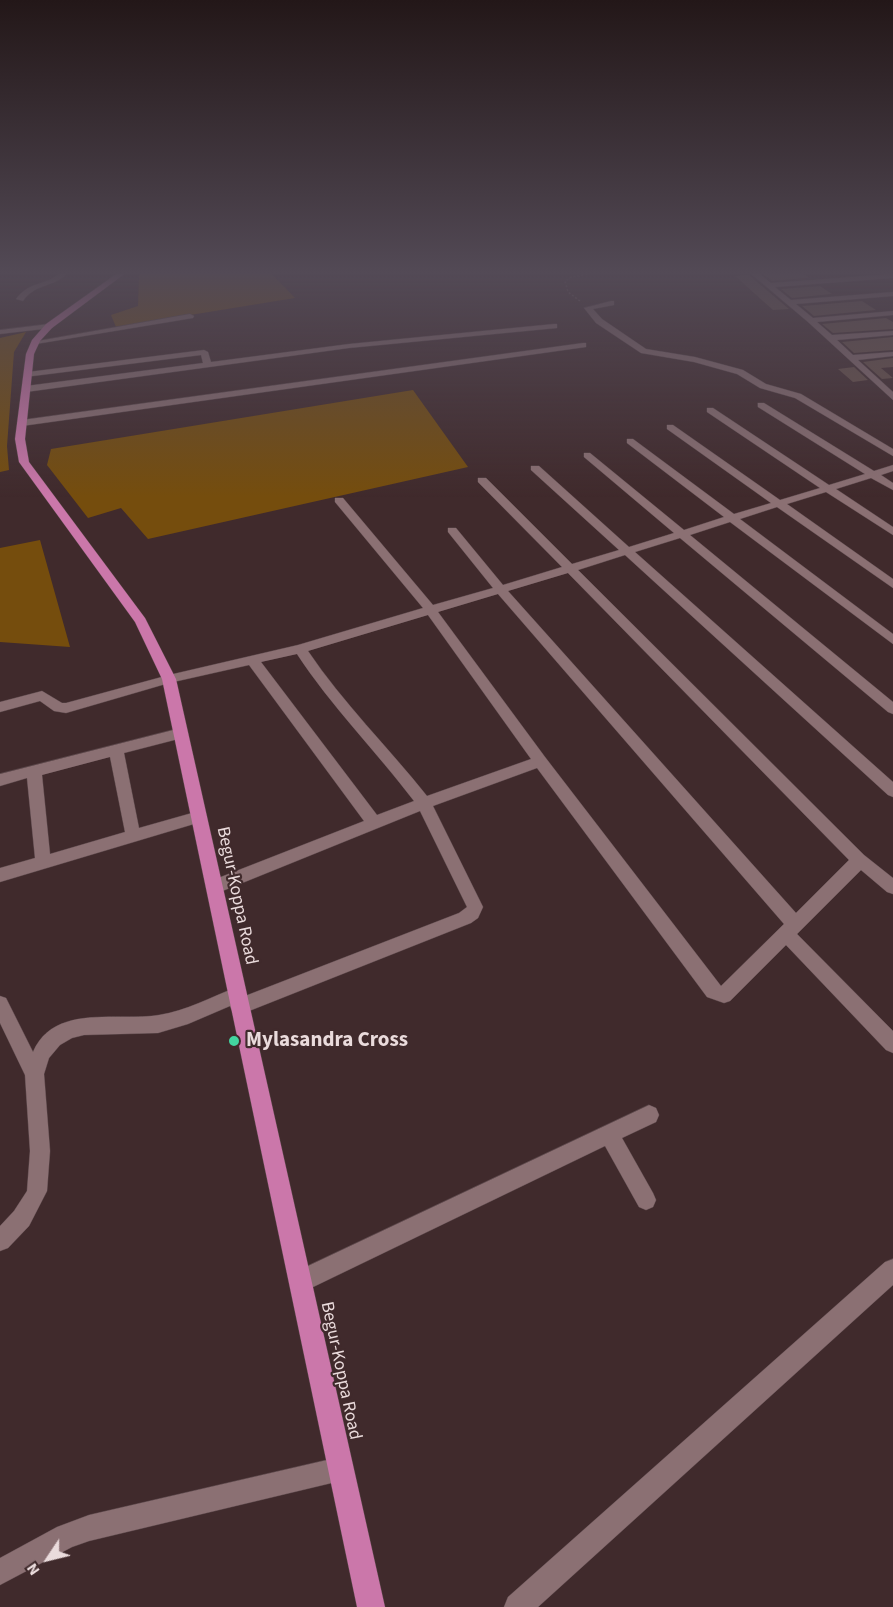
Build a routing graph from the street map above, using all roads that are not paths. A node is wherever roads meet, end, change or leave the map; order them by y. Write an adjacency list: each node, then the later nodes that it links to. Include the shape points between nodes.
1 (34, 347): 9 (main road, Begur-Koppa Road)
2 (342, 347): 8 (street)
3 (570, 347): 13 (street)
4 (638, 347): 16 (street, via 740,372 763,386 798,396)
5 (840, 347): 7 (street)
6 (893, 354): 7 (street)
7 (852, 358): 10 (street, via 881,379)
8 (208, 366): 9 (street); 9 (street, via 204,352)
9 (27, 382): 13 (main road, Begur-Koppa Road)
10 (893, 397)
11 (761, 405): 20 (street)
12 (710, 410): 23 (street)
13 (22, 423): 38 (main road, Begur-Koppa Road, via 24,462 141,621)
14 (670, 427): 25 (street)
15 (630, 441): 26 (street)
16 (893, 453)
17 (587, 455): 29 (street)
18 (535, 468): 30 (street)
19 (893, 468): 20 (street)
20 (873, 475): 22 (street); 23 (street)
21 (482, 480): 31 (street)
22 (893, 487)
23 (827, 488): 25 (street); 28 (street)
24 (339, 500): 34 (street)
25 (779, 502): 26 (street); 32 (street)
26 (730, 518): 29 (street); 35 (street)
27 (452, 530): 33 (street)
28 (893, 532)
29 (680, 534): 30 (street); 40 (street)
30 (627, 551): 31 (street); 46 (street)
31 (569, 569): 33 (street); 51 (street)
32 (893, 584)
33 (500, 589): 34 (street); 56 (street)
34 (430, 609): 36 (street); 43 (street)
35 (893, 640)
36 (300, 649): 37 (street); 47 (street, via 322,682)
37 (252, 660): 38 (street); 49 (street)
38 (170, 679): 39 (street, via 66,708 59,708 42,696); 41 (main road, Begur-Koppa Road)
39 (0, 707)
40 (893, 709)
41 (181, 733): 42 (street); 48 (main road, Begur-Koppa Road)
42 (116, 750): 44 (street); 50 (street)
43 (540, 761): 47 (street); 56 (street, via 714,991 724,994)
44 (34, 771): 45 (street); 52 (street)
45 (0, 780)
46 (893, 791)
47 (424, 803): 49 (street); 57 (street, via 473,901 472,913)
48 (199, 817): 50 (street); 54 (main road, Begur-Koppa Road)
49 (374, 823): 54 (street)
50 (132, 836): 52 (street)
51 (860, 861): 55 (street); 56 (street)
52 (43, 862): 53 (street)
53 (0, 875)
54 (214, 887): 57 (main road, Begur-Koppa Road)
55 (893, 887)
56 (790, 929): 59 (street)
57 (238, 1001): 60 (street, via 156,1024 81,1026 48,1045 38,1058); 66 (main road, Begur-Koppa Road)
58 (0, 1004): 60 (street)
59 (893, 1044)
60 (34, 1074): 64 (street, via 39,1184 15,1227)
61 (649, 1115): 62 (street)
62 (609, 1134): 63 (street); 66 (street)
63 (646, 1200)
64 (0, 1240)
65 (893, 1270): 70 (street)
66 (301, 1281): 67 (main road, Begur-Koppa Road)
67 (340, 1468): 68 (street, via 89,1528 66,1536); 69 (main road, Begur-Koppa Road)
68 (0, 1572)
69 (371, 1607)
70 (518, 1607)

